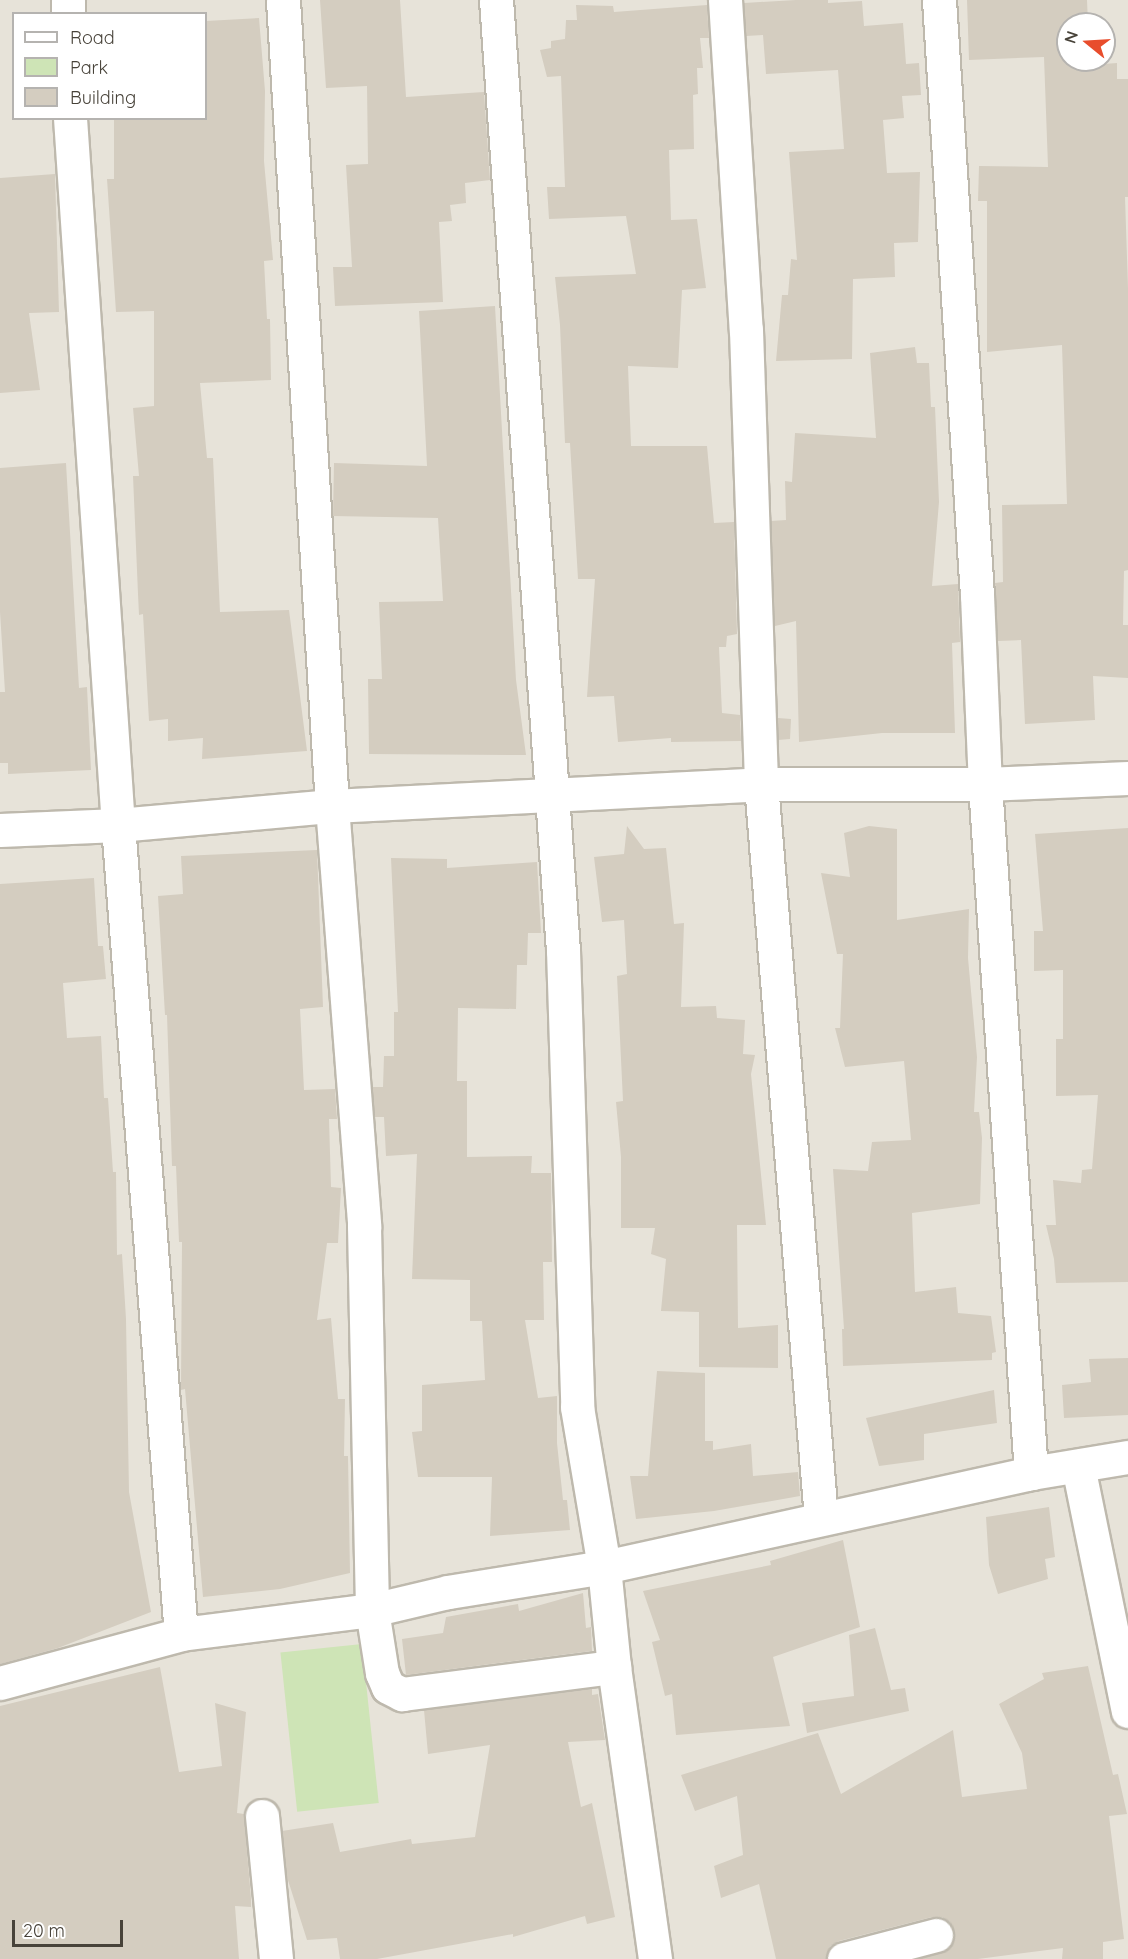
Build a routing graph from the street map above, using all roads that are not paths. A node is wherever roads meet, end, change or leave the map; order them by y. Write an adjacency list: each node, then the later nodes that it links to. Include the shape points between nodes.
1 (283, 0): 10 (street)
2 (496, 0): 9 (street)
3 (725, 0): 7 (street, via 746,330)
4 (939, 0): 8 (street)
5 (70, 120): 11 (street)
6 (1128, 778): 8 (street)
7 (761, 784): 8 (street); 9 (street); 16 (street)
8 (985, 784): 15 (street)
9 (554, 795): 10 (street); 17 (street, via 563,950 577,1407)
10 (332, 806): 11 (street); 18 (street, via 364,1226)
11 (118, 825): 12 (street); 19 (street)
12 (0, 830)
13 (1128, 1457): 14 (street)
14 (1078, 1466): 15 (street); 22 (street)
15 (1031, 1473): 16 (street)
16 (821, 1519): 17 (street)
17 (604, 1567): 18 (street, via 448,1592); 20 (street)
18 (372, 1610): 19 (street); 20 (street, via 382,1673 388,1687 402,1694)
19 (181, 1634): 21 (street)
20 (614, 1667): 26 (street)
21 (0, 1683)
22 (1128, 1711)
23 (262, 1816): 25 (street)
24 (936, 1935): 27 (street)
25 (276, 1959)
26 (655, 1959)
27 (844, 1959)

